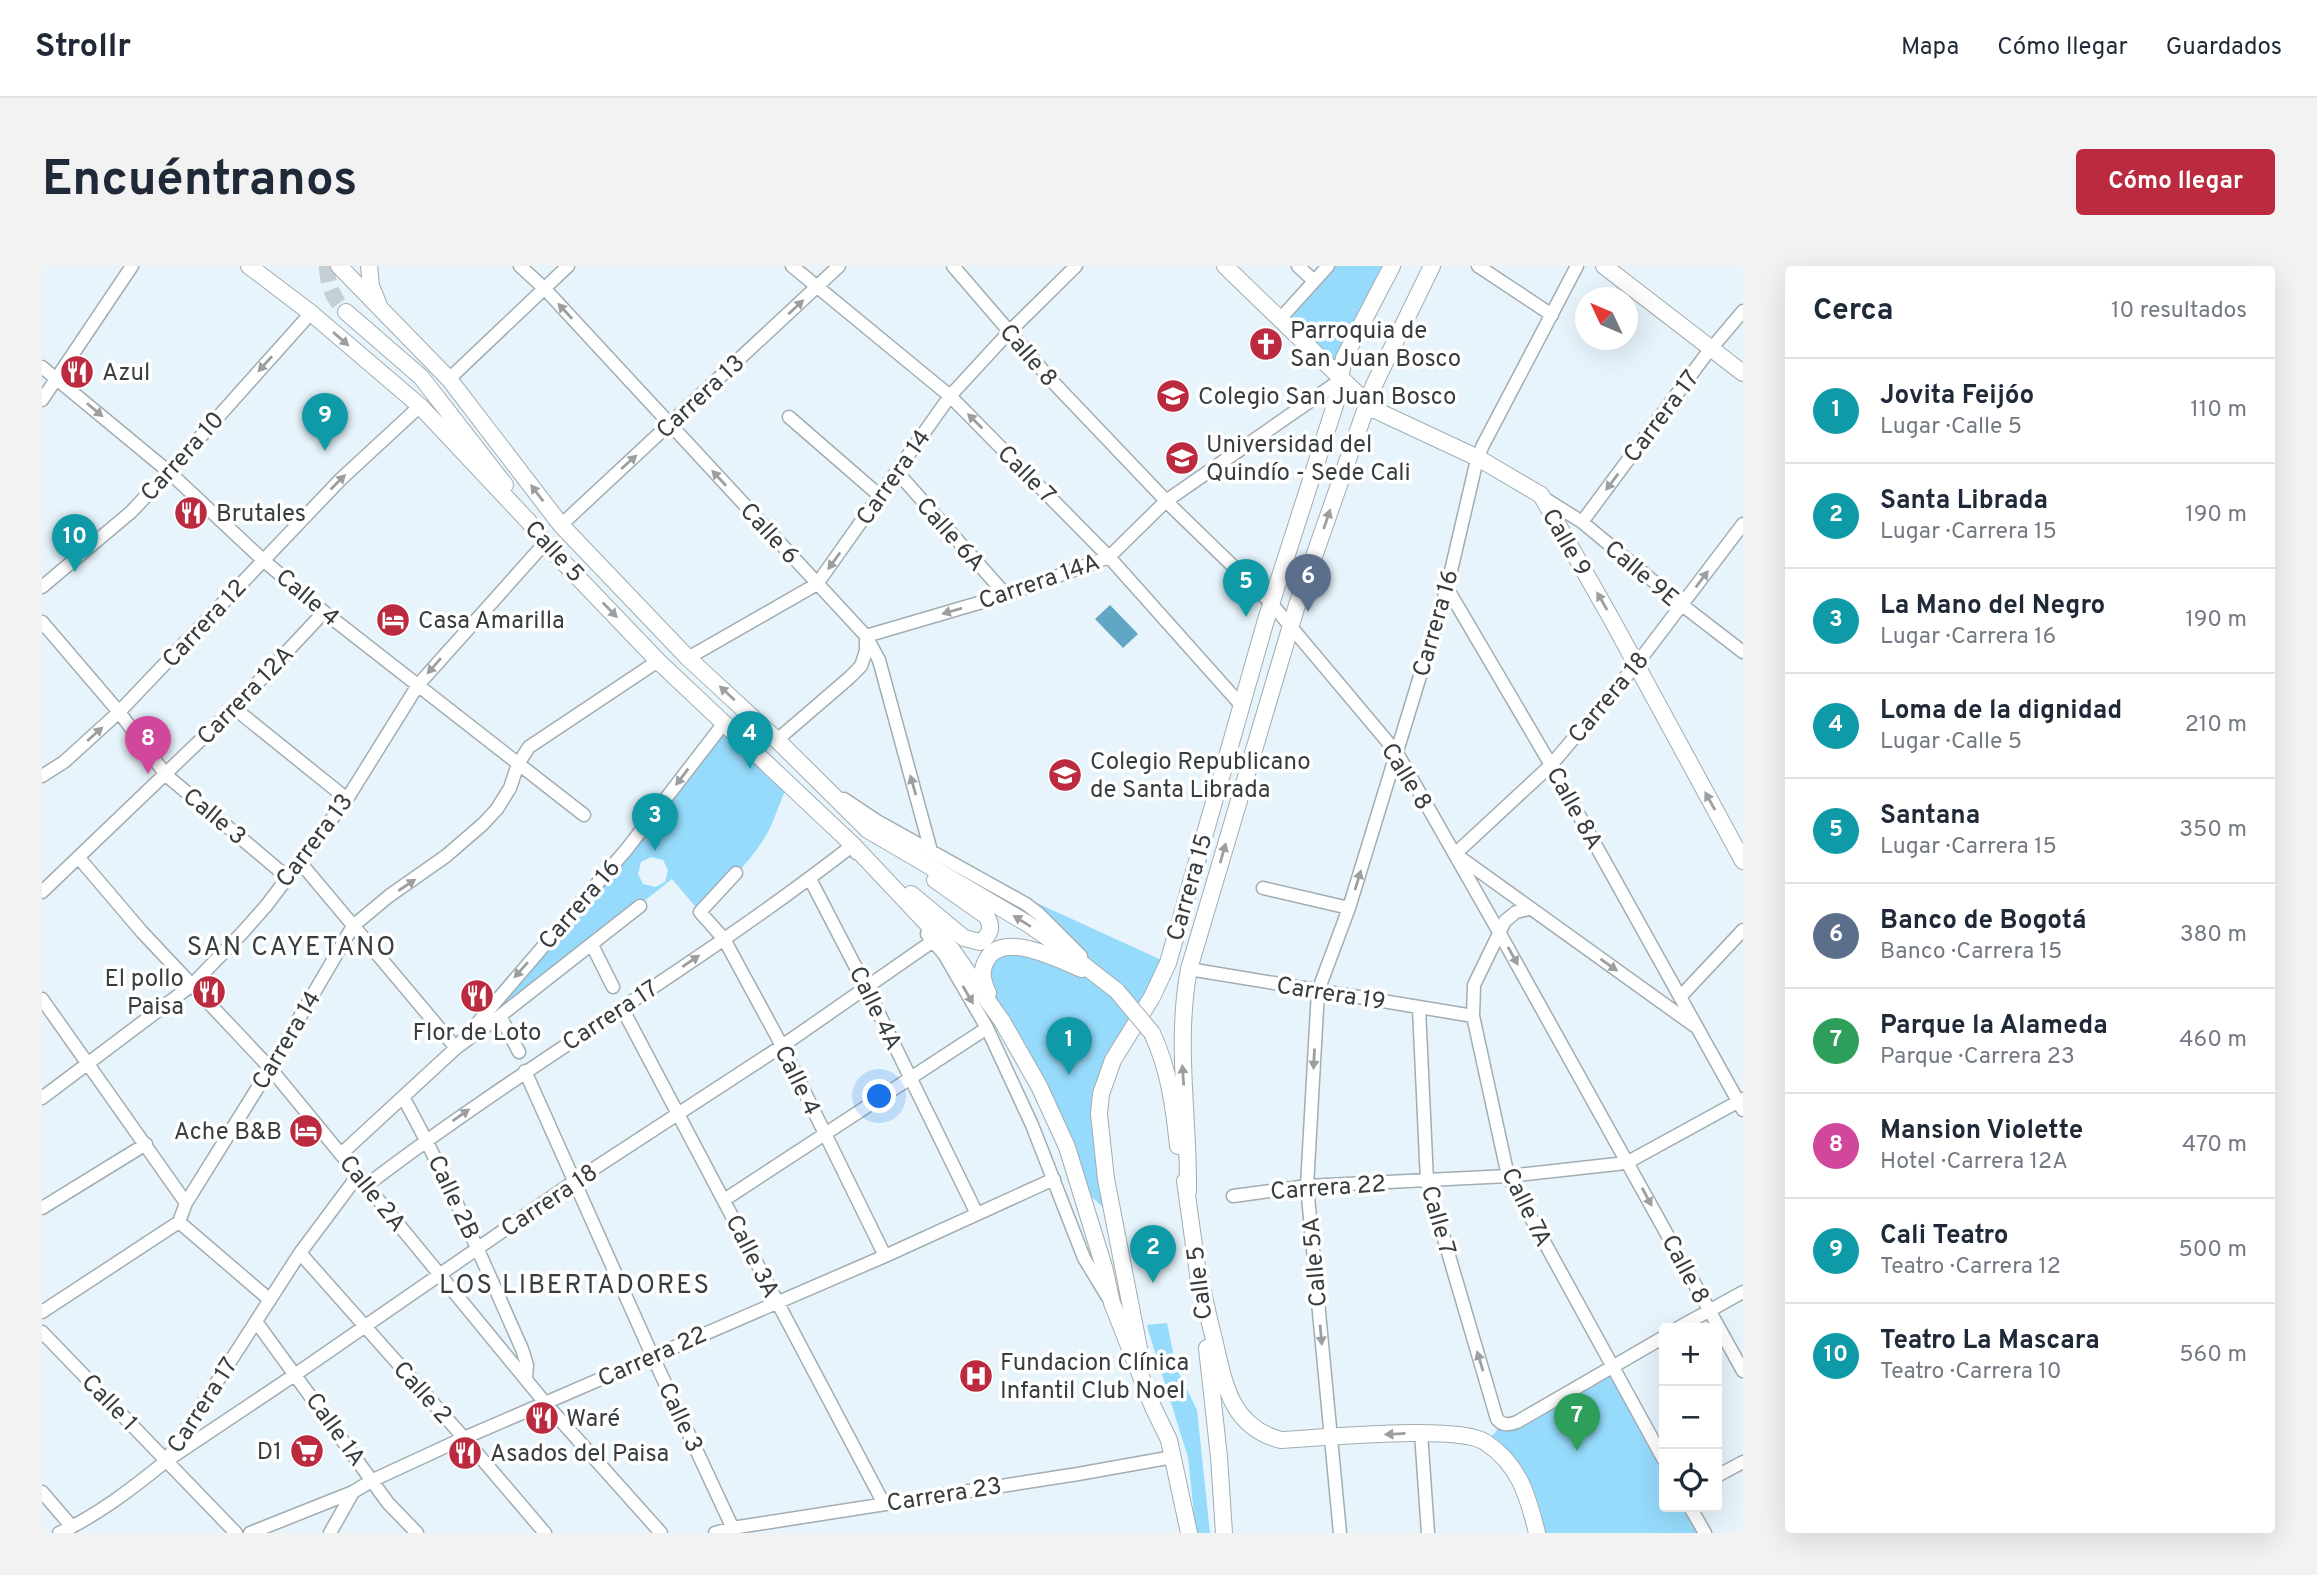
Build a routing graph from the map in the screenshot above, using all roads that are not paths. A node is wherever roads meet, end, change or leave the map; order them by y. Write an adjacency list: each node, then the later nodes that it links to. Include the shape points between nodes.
1 (132, 266): 32 (street)
2 (249, 266): 25 (main road, Calle 5)
3 (339, 266): 22 (main road, Calle 5)
4 (369, 266): 22 (main road, via 371,286)
5 (520, 266): 21 (street, Calle 6)
6 (568, 266): 21 (street)
7 (792, 266): 20 (street, Calle 7)
8 (839, 266): 20 (street, Carrera 13)
9 (953, 266): 28 (street, Calle 8)
10 (1076, 266): 28 (street, Carrera 14)
11 (1225, 266): 27 (main road, Calle 9)
12 (1298, 266): 19 (street)
13 (1328, 266): 19 (street)
14 (1392, 266): 34 (main road, Carrera 15, via 1344,358)
15 (1432, 266): 37 (main road, Carrera 15)
16 (1478, 266): 26 (street)
17 (1577, 266): 26 (street, Carrera 16)
18 (1604, 266): 29 (main road)
19 (1314, 281): 27 (street)
20 (817, 287): 35 (street, Calle 7); 40 (street, Carrera 13, one-way to 20)
21 (545, 289): 33 (street); 40 (street, Calle 6, one-way to 21)
22 (381, 308): 33 (main road, Calle 5)
23 (1743, 311): 29 (street, Carrera 17)
24 (346, 312): 47 (main road, via 421,377 512,493)
25 (311, 313): 38 (main road, Calle 5, one-way to 38); 42 (street, Carrera 10, one-way to 42)
26 (1552, 315): 41 (street, Carrera 16)
27 (1280, 318): 34 (main road, Calle 9)
28 (1009, 332): 35 (street, Carrera 14); 46 (street, Calle 8)
29 (1712, 349): 31 (main road); 48 (street, Carrera 17, one-way to 48)
30 (42, 367): 32 (street, Calle 4)
31 (1743, 373)
32 (56, 378): 36 (street); 42 (street, Calle 4, one-way to 42)
33 (449, 379): 50 (main road, Calle 5, one-way to 33)
34 (1342, 379): 37 (main road, Calle 9); 46 (street, Carrera 14A); 58 (main road, Carrera 15)
35 (950, 396): 43 (street, Carrera 14); 52 (street, Calle 7, one-way to 35)
36 (42, 400)
37 (1367, 404): 41 (main road, Calle 9); 62 (main road, Carrera 15, one-way to 37)
38 (420, 406): 47 (main road, Calle 5); 53 (street, Carrera 12, one-way to 38)
39 (789, 417): 45 (street)
40 (670, 424): 50 (street, Carrera 13, one-way to 40); 54 (street, Calle 6, one-way to 40)
41 (1478, 458): 44 (main road, Calle 9); 56 (street, Carrera 16)
42 (169, 472): 53 (street, Calle 4); 55 (street, Carrera 10, via 131,512)
43 (897, 472): 45 (street, Carrera 14); 57 (street, Calle 6A)
44 (1541, 495): 48 (street, Calle 9E); 67 (main road, Calle 9, one-way to 44)
45 (880, 496): 54 (street, Carrera 14, one-way to 54)
46 (1166, 501): 52 (street, Carrera 14A); 58 (street, Calle 8)
47 (528, 522): 51 (main road, Calle 5)
48 (1581, 522): 59 (street, Calle 9E)
49 (1743, 524): 59 (street, Carrera 18, one-way to 49)
50 (561, 525): 65 (main road, Calle 5)
51 (545, 543): 66 (main road, Calle 5, one-way to 66); 68 (street, Carrera 13, one-way to 68)
52 (1109, 557): 57 (street, Carrera 14A); 69 (street, Calle 7)
53 (263, 560): 60 (street, Calle 4); 71 (street, Carrera 12)
54 (817, 584): 63 (street, Calle 6); 65 (street, Carrera 14)
55 (42, 587)
56 (1447, 589): 74 (street, Carrera 16); 76 (street, Calle 8A)
57 (1006, 595): 63 (street, Carrera 14A, one-way to 63)
58 (1271, 603): 62 (street, Calle 8); 69 (main road, Carrera 15)
59 (1682, 605): 64 (street, Calle 9E); 67 (street, Carrera 18)
60 (324, 612): 68 (street, Calle 4); 70 (street, Carrera 12A)
61 (42, 622): 71 (street, Calle 3)
62 (1290, 624): 74 (street, Calle 8); 103 (main road, Carrera 15, one-way to 62)
63 (866, 636): 73 (street, via 861,666); 84 (street, Calle 6, one-way to 63, via 879,660)
64 (1743, 652)
65 (688, 658): 73 (main road, Calle 5, one-way to 65)
66 (658, 661): 72 (main road, Calle 5); 75 (street, Carrera 14, via 537,741)
67 (1636, 665): 76 (street, Carrera 18); 88 (main road, Calle 9, one-way to 67)
68 (418, 685): 75 (street, Calle 4); 80 (street, Carrera 13)
69 (1241, 705): 169 (main road, Carrera 15, via 1168,963 1113,1060 1101,1094 1107,1179)
70 (234, 708): 77 (street, Carrera 12A); 80 (street)
71 (119, 712): 77 (street, Calle 3); 78 (street, Carrera 12, one-way to 71)
72 (724, 723): 83 (main road, Calle 5); 119 (street, Carrera 16, one-way to 119, via 626,850)
73 (777, 740): 79 (main road, Calle 5)
74 (1396, 753): 85 (street, Calle 8); 95 (street, Carrera 16, one-way to 74)
75 (518, 764): 81 (street, Calle 4); 97 (street, Carrera 14, one-way to 75, via 483,824 510,788)
76 (1551, 765): 85 (street, Carrera 18); 109 (street, Calle 8A)
77 (166, 775): 86 (street, Carrera 12A); 90 (street, Calle 3)
78 (42, 776)
79 (823, 785): 82 (main road, Calle 5); 84 (street, Calle 5)
80 (347, 799): 87 (street, Carrera 13)
81 (583, 815)
82 (868, 830): 83 (main road, via 986,915 991,930 987,938 980,942 964,938); 104 (main road, Calle 5, one-way to 82, via 1028,925)
83 (853, 845): 91 (street, Carrera 17); 101 (street, Calle 5, via 864,868); 116 (main road, Calle 5, via 952,950)
84 (931, 851): 104 (street, Calle 5, via 1039,914)
85 (1455, 854): 96 (street, Calle 8A); 99 (street, Calle 8)
86 (79, 858): 93 (street, Carrera 12A); 105 (street, Calle 2A)
87 (299, 861): 90 (street, Carrera 13); 97 (street)
88 (1743, 861)
89 (736, 873): 100 (street, Calle 4, via 700,912)
90 (286, 877): 105 (street, Carrera 13, via 266,906)
91 (810, 878): 100 (street, Carrera 17); 107 (street, Calle 4A)
92 (1263, 888): 95 (street)
93 (42, 892)
94 (640, 906): 102 (street, Carrera 16)
95 (1349, 908): 108 (street, Carrera 16)
96 (1529, 909): 99 (street, via 1510,916); 117 (street, Calle 8A, one-way to 117)
97 (353, 926): 119 (street); 122 (street, Carrera 14)
98 (1743, 930): 109 (street)
99 (1499, 932): 114 (street, Calle 7A, via 1474,985); 133 (street, Calle 8, one-way to 133)
100 (724, 939): 111 (street, Carrera 17, one-way to 100); 118 (street, Calle 4)
101 (933, 941): 107 (street, Carrera 18); 115 (street, Calle 5, one-way to 115)
102 (592, 945): 106 (street); 113 (street, Carrera 16)
103 (1189, 970): 108 (street, Carrera 19); 140 (main road, Carrera 15, one-way to 103, via 1182,1013)
104 (1097, 975): 116 (main road, via 1023,947 994,951 985,961 982,976); 140 (main road, Calle 5, bridge, via 1117,991 1159,1047 1173,1099)
105 (192, 985): 121 (street, Carrera 13); 122 (street, Calle 2A)
106 (613, 987)
107 (866, 987): 118 (street, Carrera 18); 124 (street, Calle 4A)
108 (1318, 991): 112 (street, Carrera 19); 139 (street, Calle 5A, one-way to 139)
109 (1681, 996): 117 (street, Calle 8A)
110 (42, 999): 121 (street)
111 (622, 1008): 123 (street, Carrera 17); 128 (street, Calle 3A)
112 (1419, 1008): 114 (street, Carrera 19); 138 (street, Calle 7)
113 (500, 1016): 119 (street, Carrera 16); 120 (street)
114 (1473, 1016): 134 (street, Calle 7A)
115 (986, 1028): 124 (street); 135 (street, Calle 5)
116 (1006, 1028): 155 (main road, Calle 5, via 1067,1147)
117 (1699, 1029): 127 (street, Calle 8A)
118 (782, 1046): 128 (street, Carrera 18); 129 (street, Calle 4)
119 (456, 1048): 125 (street, Carrera 16)
120 (519, 1052)
121 (89, 1065): 126 (street, Carrera 13); 131 (street)
122 (270, 1068): 132 (street, Calle 2A); 143 (street, Carrera 14)
123 (525, 1071): 130 (street, Carrera 17, one-way to 123); 137 (street, Calle 3)
124 (910, 1077): 129 (street); 145 (street, Calle 4A)
125 (403, 1097): 130 (street, Calle 2B); 132 (street, Carrera 16)
126 (42, 1098)
127 (1741, 1103): 133 (street, Carrera 22)
128 (677, 1114): 137 (street, Carrera 18); 142 (street, Calle 3A)
129 (824, 1133): 142 (street); 149 (street, Calle 4)
130 (426, 1139): 136 (street, Carrera 17); 147 (street, Calle 2B)
131 (146, 1144): 143 (street); 144 (street)
132 (341, 1154): 136 (street, Calle 2A)
133 (1628, 1162): 134 (street, Carrera 22); 156 (street, Calle 8, one-way to 156)
134 (1508, 1176): 138 (street, Carrera 22); 165 (street, Calle 7A)
135 (1054, 1179): 145 (street, Carrera 22); 155 (street, Calle 5, via 1084,1258)
136 (363, 1180): 148 (street, Carrera 17); 151 (street, Calle 2A)
137 (575, 1181): 147 (street, Carrera 18); 164 (street, Calle 3)
138 (1426, 1181): 139 (street, Carrera 22); 165 (street, Calle 7, one-way to 138, via 1517,1422 1502,1424 1497,1419)
139 (1307, 1186): 141 (street, Carrera 22); 173 (street, Calle 5A, one-way to 173)
140 (1188, 1192): 150 (main road, Calle 5)
141 (1233, 1196)
142 (724, 1200): 154 (street, Calle 3A)
143 (186, 1203): 146 (street, Carrera 14)
144 (42, 1208)
145 (977, 1213): 149 (street, Carrera 22)
146 (179, 1222): 153 (street); 157 (street)
147 (477, 1248): 151 (street, Carrera 18); 168 (street, Calle 2B, via 522,1349)
148 (300, 1254): 153 (street, Carrera 17); 160 (street, Calle 2)
149 (885, 1256): 154 (street, Carrera 22)
150 (1198, 1270): 173 (main road, via 1225,1387 1237,1411 1269,1437); 195 (main road, Calle 5)
151 (439, 1275): 160 (street, Carrera 18); 168 (street, Calle 2A)
152 (1743, 1292): 156 (street)
153 (270, 1300): 158 (street, Carrera 17)
154 (776, 1302): 164 (street, Carrera 22); 182 (street, Calle 3A)
155 (1112, 1303): 169 (main road, Calle 5)
156 (1709, 1311): 159 (street); 166 (street, Calle 8)
157 (42, 1312)
158 (257, 1323): 167 (street, Calle 1A); 176 (street, Carrera 17)
159 (1687, 1323)
160 (365, 1327): 167 (street, Carrera 18); 172 (street, Calle 2)
161 (42, 1334): 163 (street); 176 (street, Calle 1)
162 (1659, 1340): 165 (street)
163 (42, 1347)
164 (652, 1355): 170 (street, Carrera 22); 186 (street, Calle 3)
165 (1612, 1368): 174 (street, Calle 7A)
166 (1743, 1371)
167 (296, 1374): 176 (street, Carrera 18); 179 (street, Calle 1A)
168 (526, 1378): 170 (street, Calle 2A)
169 (1146, 1392): 175 (main road, Calle 5)
170 (546, 1404): 172 (street, Carrera 22); 192 (street, Calle 2A)
171 (1421, 1433): 173 (main road, one-way to 173); 197 (street); 198 (main road, via 1464,1434 1486,1443 1516,1473)
172 (464, 1438): 179 (street, Carrera 22); 191 (street, Calle 2)
173 (1331, 1438): 196 (street, Calle 5A)
174 (1659, 1451)
175 (1173, 1457): 182 (street, Carrera 23); 194 (main road, Calle 5)
176 (166, 1461): 184 (street, Carrera 17); 188 (street, Calle 1)
177 (1743, 1462): 178 (street)
178 (1722, 1473)
179 (373, 1480): 181 (street, Carrera 22); 185 (street, Calle 1A)
180 (42, 1492): 184 (street)
181 (352, 1492): 189 (street, Carrera 22); 190 (street)
182 (884, 1504): 186 (street, Carrera 23)
183 (1693, 1512): 199 (street)
184 (72, 1527): 187 (street, Carrera 17)
185 (410, 1530)
186 (733, 1531): 193 (street, Carrera 23)
187 (59, 1533)
188 (236, 1533)
189 (250, 1533)
190 (330, 1533)
191 (545, 1533)
192 (661, 1533)
193 (715, 1533)
194 (1189, 1533)
195 (1224, 1533)
196 (1340, 1533)
197 (1428, 1533)
198 (1537, 1533)
199 (1705, 1533)

